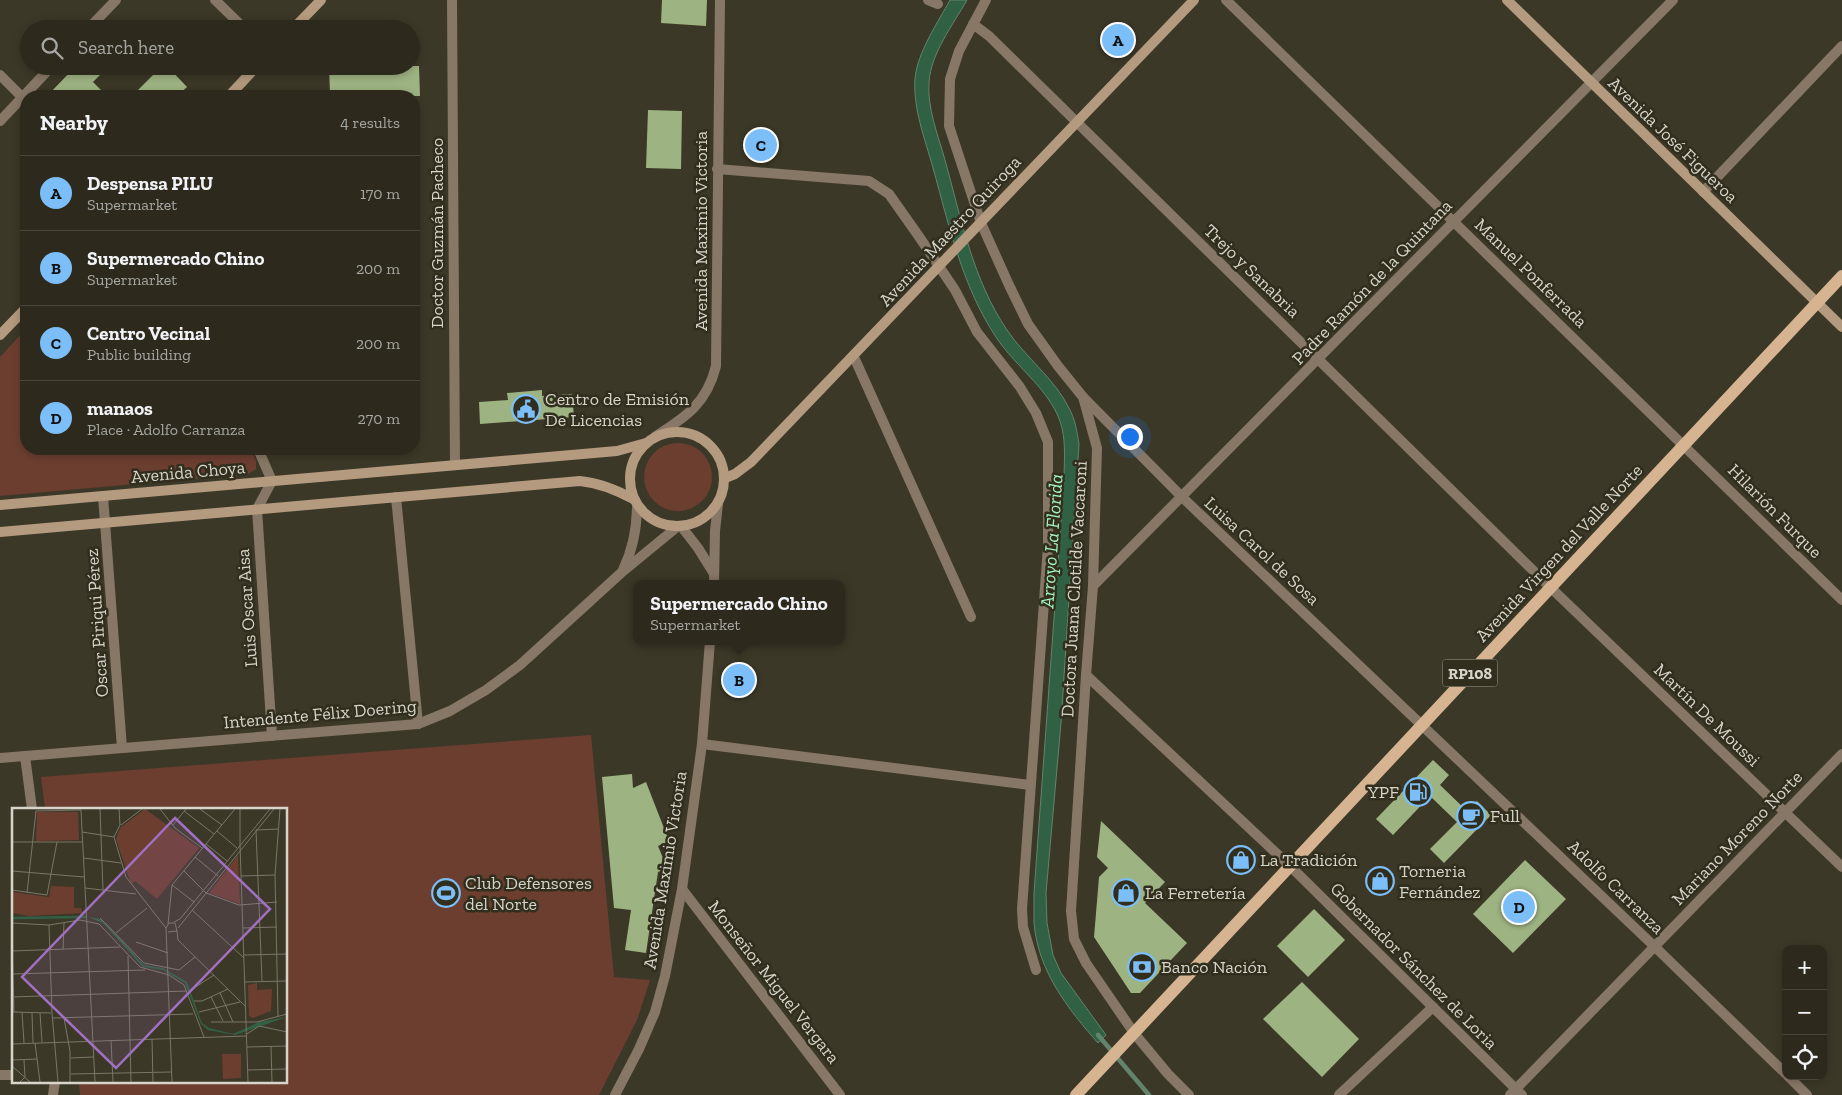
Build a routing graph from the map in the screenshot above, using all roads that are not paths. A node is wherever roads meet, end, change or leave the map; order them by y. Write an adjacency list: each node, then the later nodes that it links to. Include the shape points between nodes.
1 (116, 0): 11 (street)
2 (215, 0): 12 (street)
3 (321, 0): 13 (main road)
4 (452, 0): 43 (street, Doctor Guzmán Pacheco)
5 (720, 0): 26 (street, Avenida Maximio Victoria)
6 (986, 0): 14 (street, Doctora Juana Clotilde Vaccaroni)
7 (1194, 0): 25 (main road, Avenida Maestro Quiroga)
8 (1226, 0): 28 (street, Manuel Ponferrada)
9 (1507, 0): 19 (main road, Avenida José Figueroa)
10 (1673, 0): 19 (street, Padre Ramón de la Quintana)
11 (97, 20)
12 (236, 20)
13 (302, 20)
14 (973, 24): 25 (street, Trejo y Sanabria); 29 (street, Doctora Juana Clotilde Vaccaroni, via 950,79 949,126)
15 (1842, 46): 27 (street)
16 (0, 75): 22 (street)
17 (44, 75): 20 (street)
18 (249, 75): 21 (main road)
19 (1591, 83): 27 (main road, Avenida José Figueroa); 28 (street, Padre Ramón de la Quintana)
20 (32, 90)
21 (235, 90)
22 (20, 95)
23 (20, 103): 24 (street)
24 (0, 121)
25 (1077, 122): 29 (main road, Avenida Maestro Quiroga); 37 (street, Trejo y Sanabria)
26 (718, 168): 30 (street, via 869,181 889,194); 39 (street, Avenida Maximio Victoria, via 716,366 712,384 692,411)
27 (1703, 192): 32 (main road, Avenida José Figueroa)
28 (1455, 222): 37 (street, Padre Ramón de la Quintana); 41 (street, Manuel Ponferrada)
29 (980, 223): 30 (main road, Avenida Maestro Quiroga); 38 (street, Doctora Juana Clotilde Vaccaroni, via 1028,324)
30 (940, 266): 36 (main road, Avenida Maestro Quiroga); 72 (street, via 977,332 1036,413 1048,442 1048,546)
31 (1842, 276): 32 (main road, Avenida Virgen del Valle Norte / RP108)
32 (1817, 302): 34 (main road, Avenida José Figueroa); 41 (main road, Avenida Virgen del Valle Norte / RP108)
33 (20, 314): 35 (main road)
34 (1842, 327)
35 (0, 335)
36 (854, 357): 44 (main road, Avenida Maestro Quiroga, via 752,462); 61 (street)
37 (1319, 359): 48 (street, Padre Ramón de la Quintana); 59 (street, Trejo y Sanabria)
38 (1083, 397): 48 (street, Luisa Carol de Sosa); 58 (street, Doctora Juana Clotilde Vaccaroni, via 1097,448)
39 (656, 436): 40 (main road); 44 (main road, via 669,432 696,435 716,452 723,464)
40 (646, 443): 43 (main road, Avenida Choya, via 617,451); 49 (main road, via 630,470 630,485)
41 (1684, 445): 59 (main road, Avenida Virgen del Valle Norte / RP108); 60 (street, Hilarión Furque)
42 (261, 455): 45 (street)
43 (456, 465): 45 (main road, Avenida Choya)
44 (725, 478): 50 (main road)
45 (272, 481): 46 (main road, Avenida Choya); 52 (street)
46 (104, 496): 51 (main road, Avenida Choya); 53 (street, Oscar Piriqui Pérez)
47 (396, 497): 49 (main road, via 580,481 612,488); 52 (main road); 64 (street)
48 (1183, 498): 58 (street, Padre Ramón de la Quintana); 65 (street, Luisa Carol de Sosa)
49 (636, 502): 54 (main road, via 654,521); 56 (street, Intendente Félix Doering, via 633,544)
50 (718, 504): 54 (main road, via 702,520); 57 (street)
51 (0, 505)
52 (257, 509): 53 (main road); 66 (street, Luis Oscar Aisa)
53 (105, 522): 55 (main road); 68 (street, Oscar Piriqui Pérez)
54 (679, 526): 56 (street, Intendente Félix Doering); 57 (street, via 706,559)
55 (0, 532)
56 (622, 573): 64 (street, Intendente Félix Doering, via 520,665 450,711)
57 (714, 578)
58 (1093, 586): 63 (street, Doctora Juana Clotilde Vaccaroni)
59 (1550, 587): 65 (main road, Avenida Virgen del Valle Norte / RP108); 74 (street, Martín De Moussi)
60 (1842, 600)
61 (971, 617)
62 (710, 645): 67 (street, Avenida Maximio Victoria)
63 (1086, 675): 75 (street, Gobernador Sánchez de Loria); 81 (street, Doctora Juana Clotilde Vaccaroni, via 1071,911 1074,938 1086,963)
64 (418, 724): 66 (street, Intendente Félix Doering)
65 (1422, 725): 75 (main road, Avenida Virgen del Valle Norte / RP108); 78 (street, Adolfo Carranza)
66 (272, 736): 68 (street, Intendente Félix Doering)
67 (702, 744): 72 (street); 77 (street, Avenida Maximio Victoria)
68 (122, 748): 70 (street, Intendente Félix Doering)
69 (1842, 754): 74 (street, Mariano Moreno Norte)
70 (26, 756): 71 (street, Intendente Félix Doering); 73 (street)
71 (0, 758)
72 (1030, 786): 79 (street, via 1022,909 1023,927)
73 (32, 808)
74 (1785, 812): 76 (street, Martín De Moussi); 78 (street, Mariano Moreno Norte)
75 (1290, 866): 80 (street, Gobernador Sánchez de Loria); 81 (main road, Avenida Virgen del Valle Norte / RP108)
76 (1842, 867)
77 (682, 889): 87 (street, Avenida Maximio Victoria, via 655,1012); 88 (street, Monseñor Miguel Vergara)
78 (1654, 946): 82 (street, Adolfo Carranza); 85 (street, Mariano Moreno Norte)
79 (1036, 970)
80 (1433, 1007): 85 (street, Gobernador Sánchez de Loria); 91 (street)
81 (1134, 1033): 89 (main road, Avenida Virgen del Valle Norte / RP108); 90 (street, Doctora Juana Clotilde Vaccaroni)
82 (1782, 1070)
83 (1792, 1080): 92 (street, Adolfo Carranza)
84 (55, 1082): 86 (street)
85 (1516, 1093)
86 (53, 1095)
87 (615, 1095)
88 (840, 1095)
89 (1076, 1095)
90 (1189, 1095)
91 (1338, 1095)
92 (1807, 1095)

